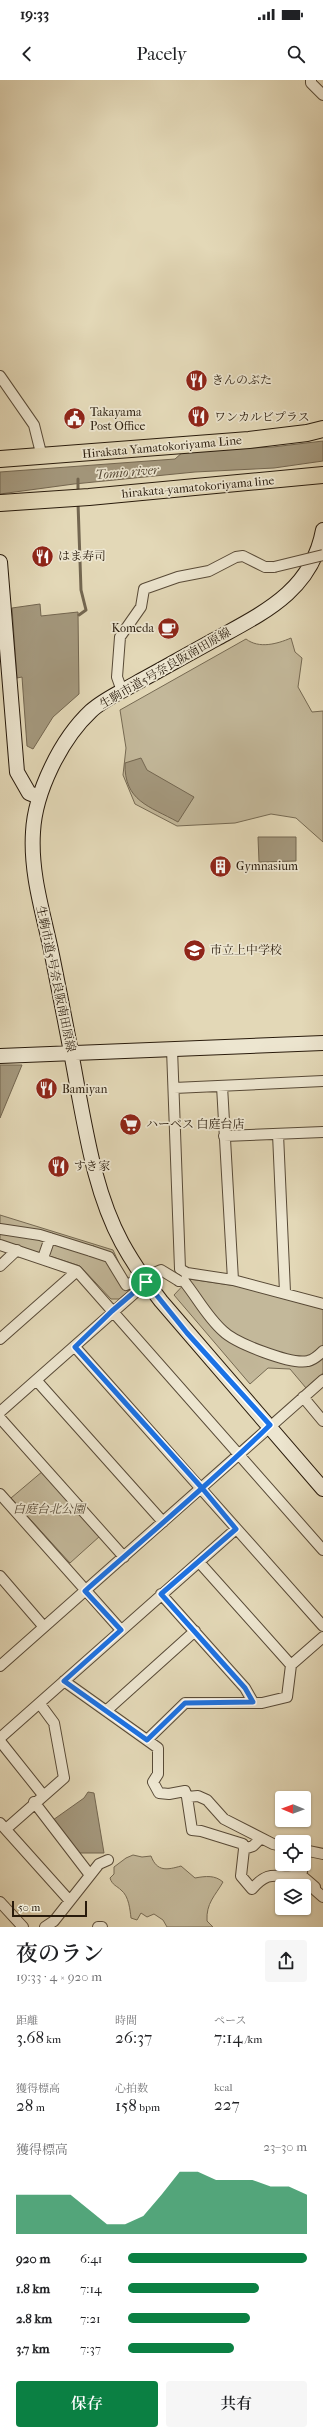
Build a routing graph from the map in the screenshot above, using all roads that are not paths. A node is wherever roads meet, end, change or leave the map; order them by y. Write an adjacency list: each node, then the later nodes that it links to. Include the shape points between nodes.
1 (311, 80): 2 (street)
2 (323, 95)
3 (0, 376): 5 (street, via 34,425)
4 (323, 429): 5 (main road, Hirakata Yamatokoriyama Line, via 249,440)
5 (42, 457): 6 (main road, Hirakata Yamatokoriyama Line)
6 (0, 459)
7 (323, 475): 8 (main road, hirakata-yamatokoriyama line, via 81,498)
8 (0, 503)
9 (323, 530): 12 (street, 生駒市道5号奈良阪南田原線, via 317,554 287,596 256,617)
10 (323, 555): 12 (street, bridge, via 274,567 265,567 243,556 236,557 209,570 144,589 141,607 120,637 117,677)
11 (0, 562): 13 (street, via 17,772 29,793)
12 (122, 691): 13 (street, 生駒市道5号奈良阪南田原線, via 91,711 77,727 48,775)
13 (39, 797): 16 (street, 生駒市道5号奈良阪南田原線, via 33,830 33,869)
14 (323, 1043): 15 (street)
15 (172, 1049): 16 (street); 20 (street)
16 (71, 1054): 17 (street); 32 (street, 生駒市道5号奈良阪南田原線, via 98,1182 122,1241)
17 (0, 1056)
18 (323, 1081): 19 (street)
19 (222, 1086): 20 (street); 23 (street)
20 (174, 1088): 31 (street, via 180,1269 187,1273)
21 (323, 1132): 22 (street)
22 (278, 1134): 23 (street); 33 (street)
23 (224, 1136): 31 (street)
24 (0, 1229): 25 (street)
25 (50, 1238): 28 (street); 38 (street, bridge, via 109,1257 126,1285 160,1270 179,1282 183,1280 217,1326 231,1339 276,1357 298,1362 309,1361)
26 (0, 1245): 27 (street)
27 (17, 1250): 28 (street); 29 (street)
28 (43, 1258): 30 (street)
29 (0, 1266)
30 (77, 1271): 35 (street); 36 (street)
31 (233, 1280): 33 (street)
32 (146, 1282): 35 (street); 45 (street, 生駒市道5号奈良阪南田原線, via 187,1333)
33 (285, 1292): 34 (street)
34 (323, 1304)
35 (112, 1311): 37 (street); 46 (street)
36 (0, 1339)
37 (75, 1347): 40 (street); 47 (street)
38 (323, 1351)
39 (323, 1380): 41 (street)
40 (37, 1381): 42 (street); 50 (street)
41 (303, 1398): 44 (street); 45 (street)
42 (0, 1412)
43 (0, 1418): 53 (street)
44 (323, 1421)
45 (270, 1425): 46 (street); 48 (street, 生駒市道5号奈良阪南田原線)
46 (239, 1455): 47 (street); 52 (street)
47 (202, 1488): 50 (street); 51 (street)
48 (323, 1489)
49 (0, 1494): 56 (street)
50 (163, 1522): 53 (street)
51 (236, 1529): 54 (street); 58 (street)
52 (323, 1550)
53 (124, 1557): 56 (street)
54 (198, 1562): 57 (street); 64 (street)
55 (0, 1576): 59 (street)
56 (85, 1591): 59 (street); 60 (street)
57 (161, 1594): 60 (street); 61 (street)
58 (323, 1626)
59 (44, 1627): 63 (street)
60 (121, 1630): 65 (street)
61 (195, 1631): 66 (street, via 245,1688); 68 (street)
62 (323, 1637): 64 (street)
63 (1, 1662)
64 (291, 1665): 66 (street, via 287,1697 262,1703)
65 (64, 1681): 67 (street); 68 (street)
66 (253, 1702): 70 (street, via 185,1703)
67 (40, 1704): 69 (street); 72 (street, via 54,1723 64,1778)
68 (106, 1712): 70 (street)
69 (0, 1738)
70 (147, 1740): 73 (street, via 158,1748 158,1774 153,1782 159,1793 185,1791)
71 (0, 1741): 72 (street)
72 (43, 1795): 74 (street)
73 (187, 1797): 76 (street, via 198,1796 207,1800 224,1819); 78 (street, via 192,1830 243,1844)
74 (34, 1802): 75 (street); 83 (street)
75 (3, 1826): 86 (street)
76 (261, 1838): 77 (street); 78 (street, via 253,1846)
77 (275, 1843)
78 (244, 1849): 84 (street, via 241,1876 252,1889 262,1877)
79 (311, 1852): 80 (street)
80 (323, 1854)
81 (108, 1860): 83 (street, via 99,1864)
82 (302, 1871): 84 (street)
83 (90, 1875): 86 (street)
84 (301, 1875): 85 (street)
85 (323, 1898)
86 (69, 1900): 89 (street, via 54,1921)
87 (0, 1902): 88 (street)
88 (22, 1927)
89 (46, 1927)
90 (98, 1927): 91 (street)
91 (102, 1927)

